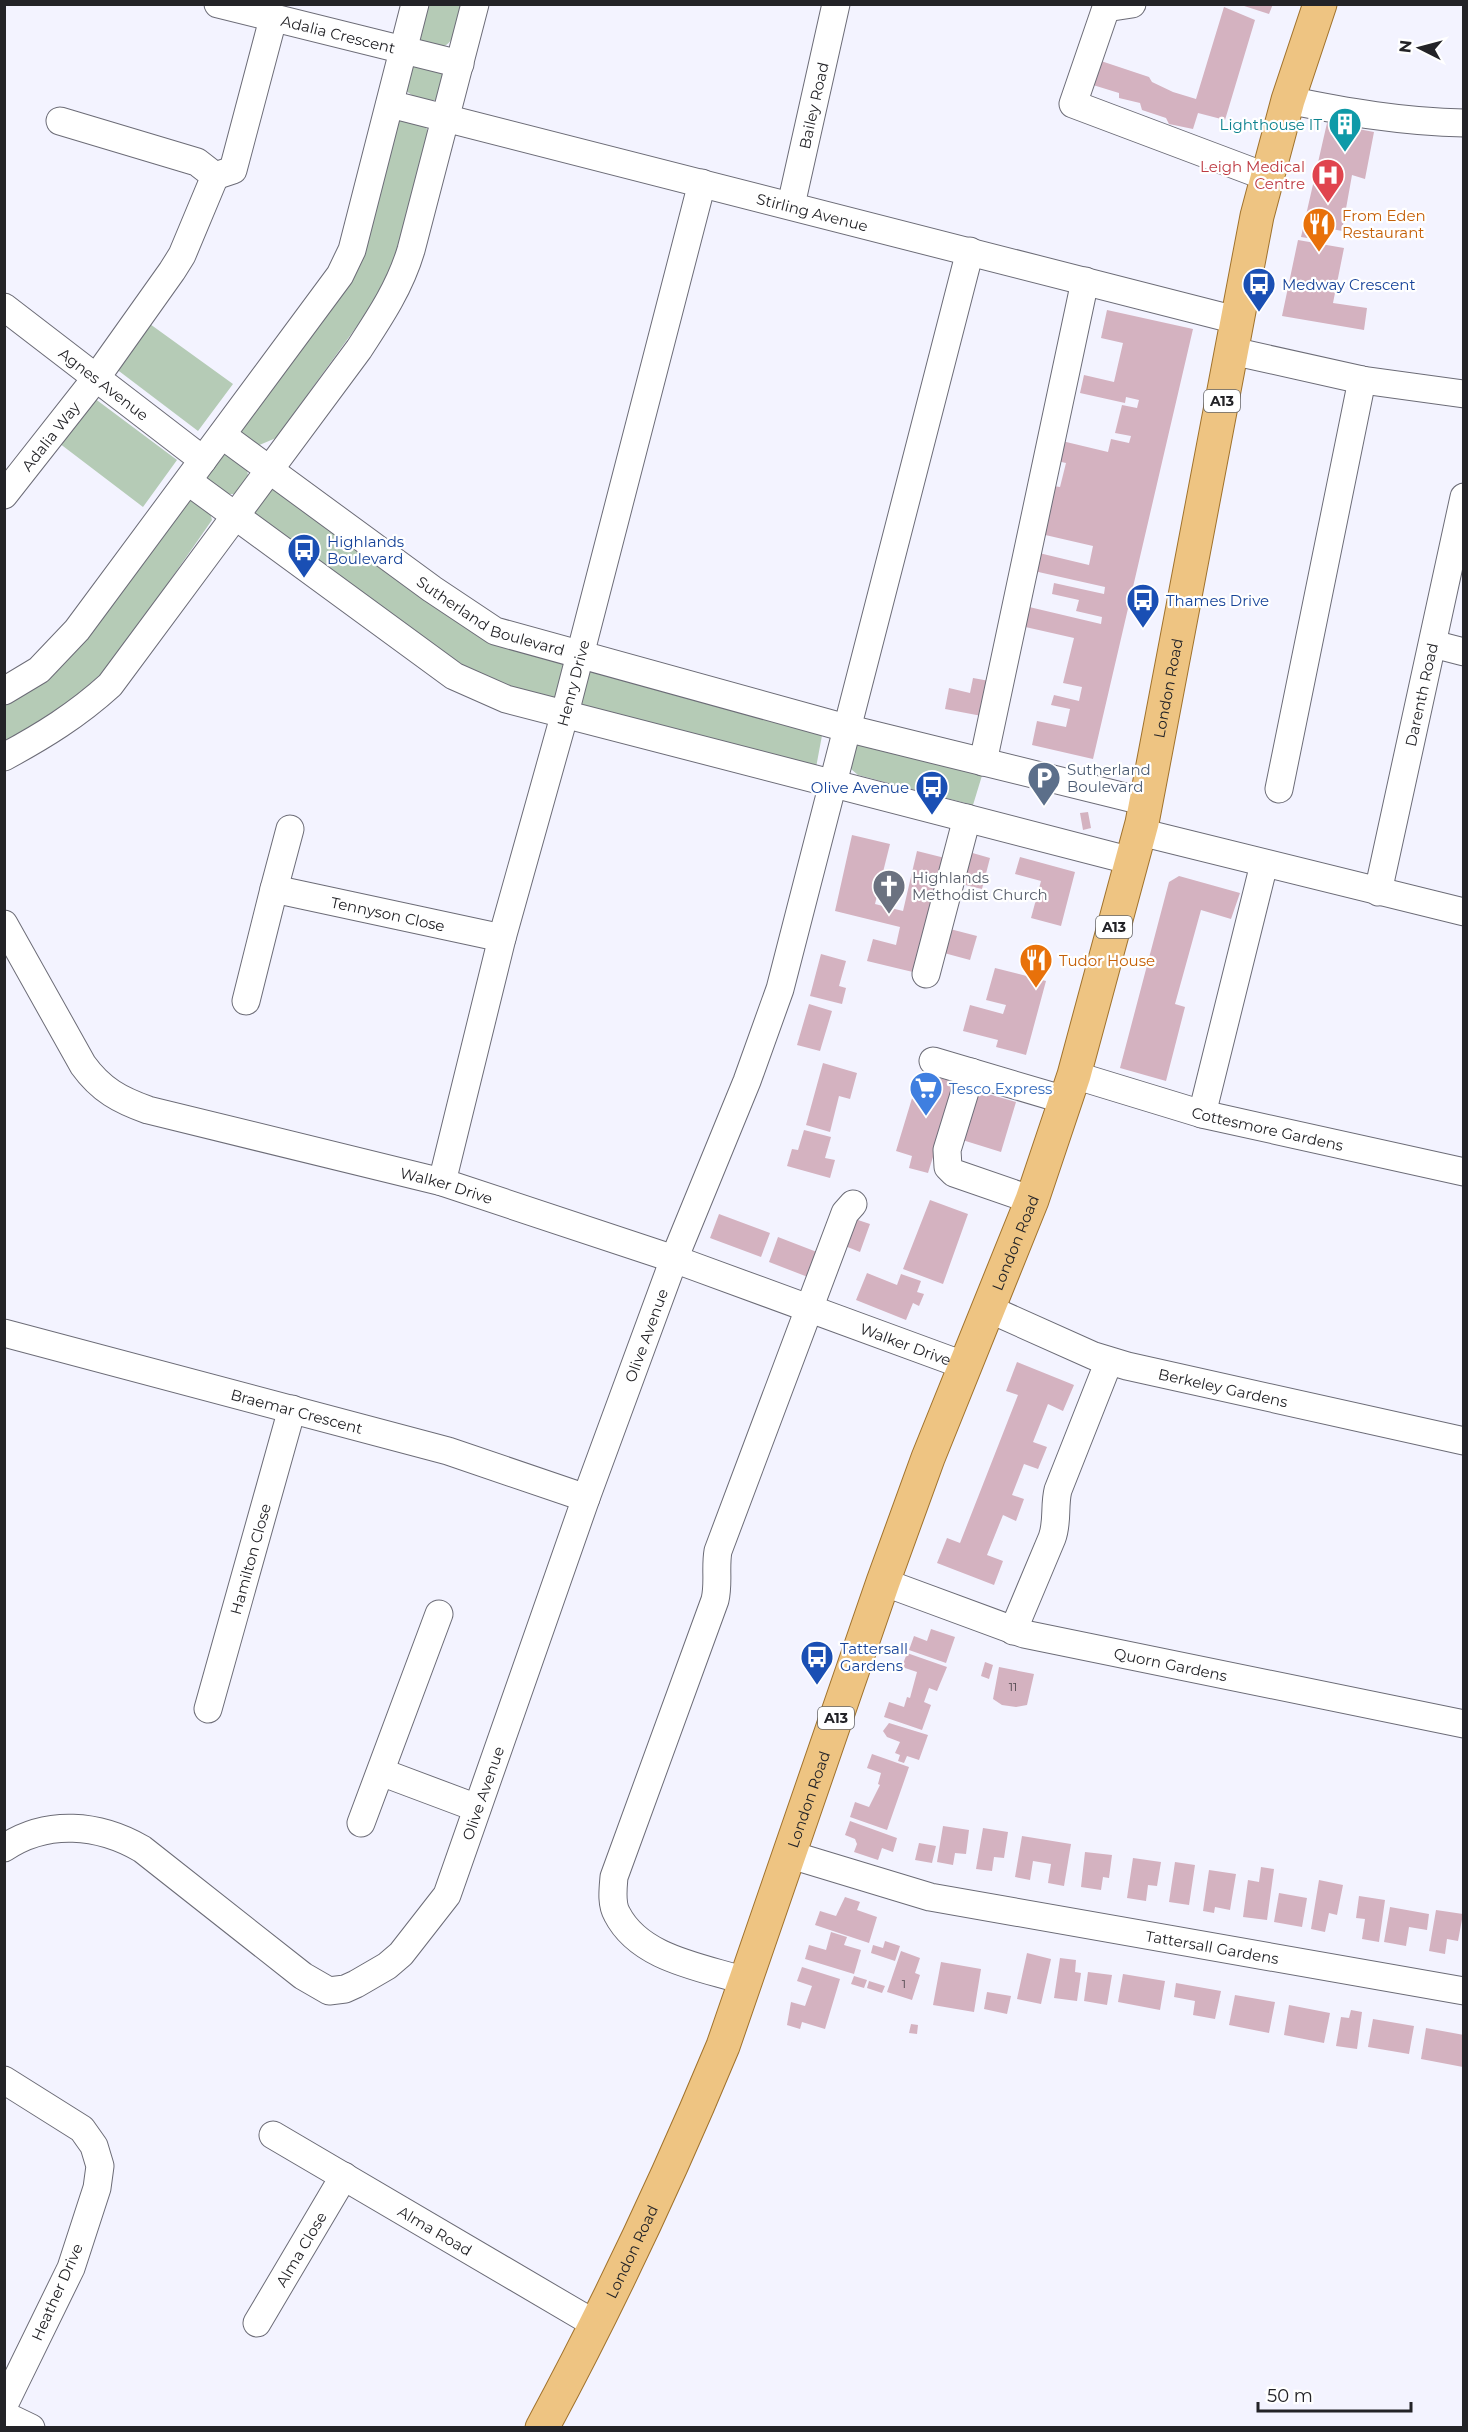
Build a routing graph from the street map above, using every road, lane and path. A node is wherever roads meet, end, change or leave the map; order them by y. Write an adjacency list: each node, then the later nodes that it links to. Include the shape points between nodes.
1 (218, 4): 7 (street, Adalia Crescent)
2 (414, 4): 8 (street)
3 (475, 4): 9 (street)
4 (836, 4): 18 (street, Bailey Road)
5 (1132, 4): 16 (street, via 1106,8 1074,104)
6 (1320, 4): 10 (main road, London Road / A13)
7 (273, 19): 8 (street, Adalia Crescent); 15 (street, via 233,170)
8 (403, 50): 9 (street, Adalia Crescent); 11 (street)
9 (460, 64): 12 (street)
10 (1288, 100): 14 (street, via 1357,114 1428,123); 16 (main road, London Road / A13)
11 (390, 104): 12 (street, Stirling Avenue); 26 (street, via 347,262)
12 (446, 119): 17 (street, Stirling Avenue); 27 (street, via 411,250 395,292 359,349)
13 (60, 121): 15 (street, via 197,162)
14 (1464, 123)
15 (215, 176): 23 (street, Adalia Way, via 172,271)
16 (1267, 177): 22 (main road, London Road / A13)
17 (702, 183): 18 (street, Stirling Avenue); 34 (street, Henry Drive)
18 (790, 205): 19 (street, Stirling Avenue)
19 (970, 251): 20 (street, Stirling Avenue); 37 (street, Olive Avenue)
20 (1085, 281): 22 (street, Stirling Avenue); 39 (street)
21 (4, 307): 23 (street, Agnes Avenue)
22 (1234, 335): 24 (street); 44 (main road, London Road / A13)
23 (96, 378): 28 (street, Agnes Avenue); 29 (street, Adalia Way)
24 (1362, 380): 25 (street); 41 (street)
25 (1464, 394)
26 (222, 435): 27 (street, Sutherland Boulevard); 28 (street)
27 (270, 470): 31 (street); 34 (street, Sutherland Boulevard, via 480,622 513,638)
28 (196, 471): 31 (street, Agnes Avenue); 35 (street, via 69,639 39,670)
29 (4, 495)
30 (1464, 497): 32 (street, Darenth Road)
31 (237, 516): 36 (street, via 454,676 506,699); 38 (street, via 110,685 48,734)
32 (1432, 644): 33 (street); 47 (street, Darenth Road)
33 (1464, 652)
34 (580, 656): 36 (street, Henry Drive); 37 (street, Sutherland Boulevard)
35 (4, 691)
36 (565, 713): 40 (street); 50 (street, Henry Drive)
37 (846, 728): 39 (street, Sutherland Boulevard); 40 (street, Olive Avenue)
38 (4, 757)
39 (983, 762): 44 (street, Sutherland Boulevard)
40 (834, 783): 42 (street); 61 (street, Olive Avenue, via 767,1027)
41 (1279, 789)
42 (967, 818): 44 (street); 51 (street)
43 (290, 829): 46 (street)
44 (1140, 832): 45 (street); 55 (main road, London Road / A13)
45 (1264, 864): 47 (street); 56 (street)
46 (274, 889): 50 (street, Tennyson Close); 52 (street)
47 (1378, 892): 48 (street)
48 (1464, 912)
49 (4, 924): 58 (street, Walker Drive, via 82,1065 96,1083 118,1099 148,1110)
50 (502, 938): 58 (street, Henry Drive)
51 (926, 974)
52 (246, 1001)
53 (933, 1061): 54 (street, Cottesmore Gardens)
54 (971, 1072): 55 (street, Cottesmore Gardens); 59 (street, via 947,1150 948,1167 954,1173)
55 (1070, 1087): 56 (street, Cottesmore Gardens); 59 (main road, London Road / A13)
56 (1202, 1114): 57 (street, Cottesmore Gardens)
57 (1464, 1172)
58 (442, 1182): 61 (street, Walker Drive)
59 (1032, 1200): 63 (main road, London Road / A13)
60 (853, 1204): 62 (street, via 842,1218)
61 (674, 1259): 62 (street, Walker Drive); 69 (street, Olive Avenue)
62 (807, 1308): 66 (street, Walker Drive); 80 (street, via 718,1551 715,1600 614,1877 617,1914 646,1946)
63 (989, 1309): 65 (street, Berkeley Gardens); 66 (main road, London Road / A13)
64 (6, 1339): 67 (street, Braemar Crescent)
65 (1109, 1360): 68 (street, Berkeley Gardens); 72 (street, via 1058,1490 1056,1527)
66 (966, 1366): 70 (main road, London Road / A13)
67 (292, 1409): 69 (street, Braemar Crescent, via 448,1451); 73 (street, Hamilton Close)
68 (1464, 1441)
69 (586, 1497): 76 (street, Olive Avenue)
70 (883, 1582): 72 (street, Quorn Gardens); 79 (main road, London Road / A13)
71 (439, 1614): 75 (street)
72 (1013, 1631): 74 (street, Quorn Gardens)
73 (208, 1709)
74 (1464, 1724)
75 (381, 1772): 76 (street); 77 (street)
76 (477, 1808): 78 (street, Olive Avenue, via 447,1895 429,1920 387,1966 345,1989 329,1991 303,1976 126,1840 92,1829 57,1829 25,1837)
77 (361, 1823)
78 (4, 1848)
79 (789, 1854): 80 (main road, London Road / A13); 81 (street, Tattersall Gardens, via 930,1897)
80 (745, 1981): 86 (main road, London Road / A13, via 692,2120)
81 (1464, 1991)
82 (4, 2080): 87 (street, Heather Drive, via 82,2129 94,2146 100,2166 71,2268)
83 (273, 2135): 84 (street, Alma Road)
84 (344, 2176): 85 (street, Alma Close); 86 (street, Alma Road)
85 (257, 2323)
86 (595, 2324): 90 (main road, London Road / A13)
87 (4, 2405)
88 (4, 2415): 89 (street)
89 (31, 2427)
90 (542, 2427)

